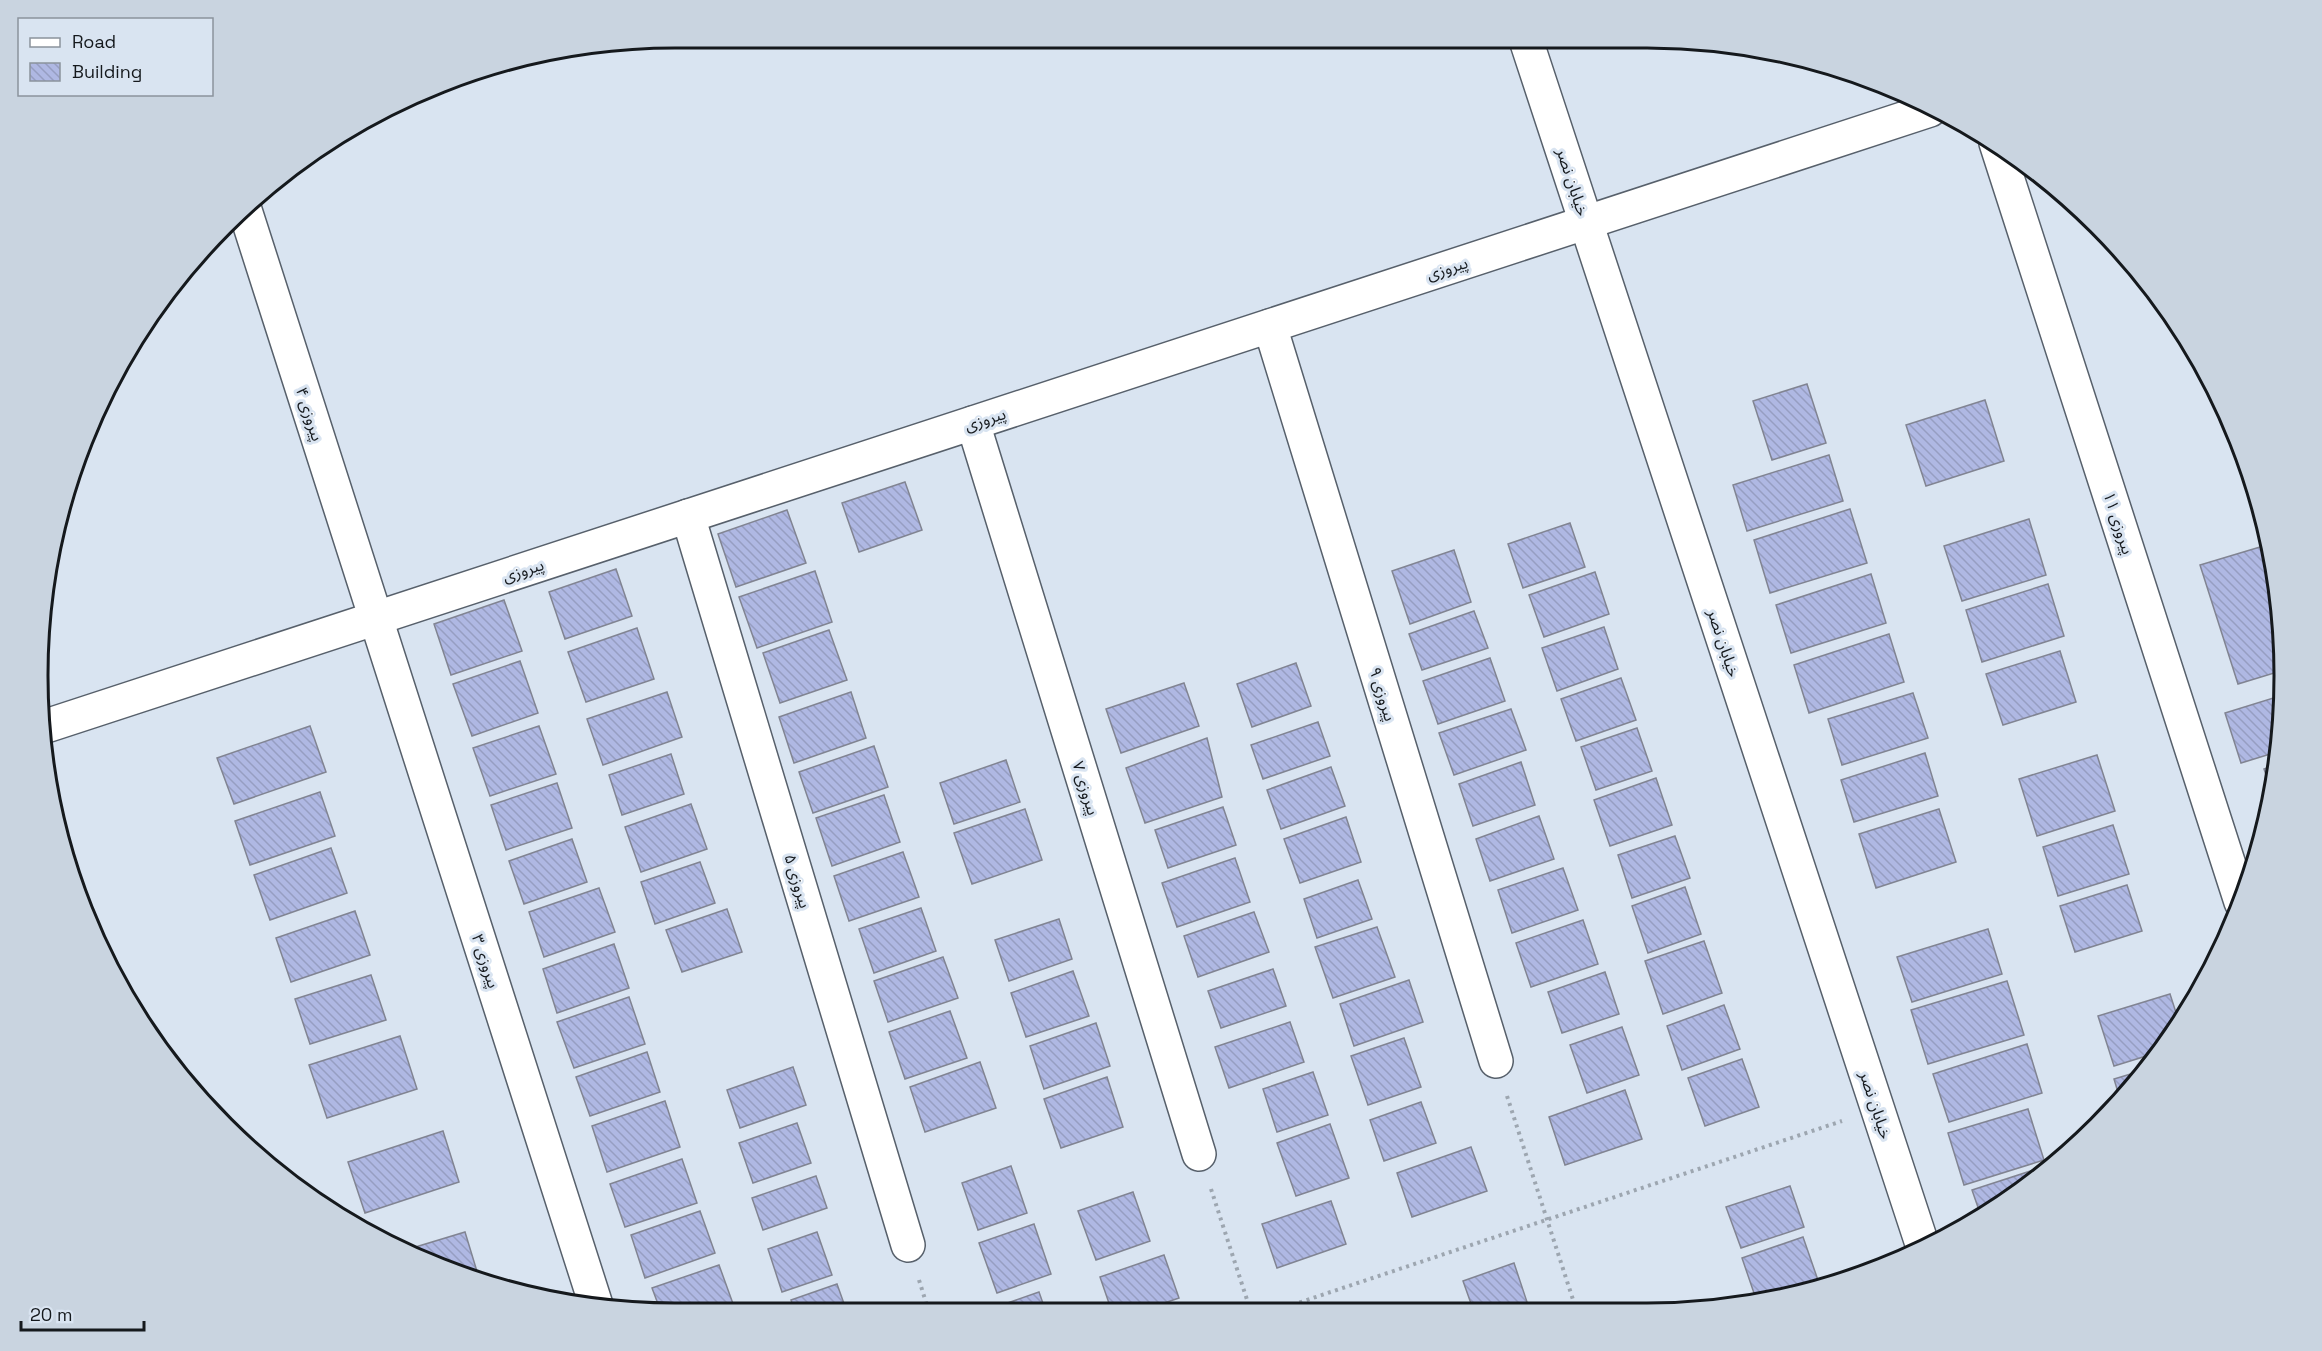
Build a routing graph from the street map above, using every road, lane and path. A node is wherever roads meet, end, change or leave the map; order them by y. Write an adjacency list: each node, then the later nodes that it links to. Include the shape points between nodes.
1 (1529, 48): 5 (street, خیابان نصر)
2 (1923, 112): 5 (street, پیروزی)
3 (2001, 158): 11 (street, پیروزی ۱۱)
4 (248, 217): 9 (street, پیروزی ۴)
5 (1586, 223): 6 (street, پیروزی); 13 (street, خیابان نصر)
6 (1270, 326): 7 (street, پیروزی); 12 (street, پیروزی ۹)
7 (973, 423): 8 (street, پیروزی); 14 (street, پیروزی ۷)
8 (688, 516): 9 (street, پیروزی); 17 (street, پیروزی ۵)
9 (375, 618): 10 (street, پیروزی); 18 (street, پیروزی ۳)
10 (50, 725)
11 (2237, 888)
12 (1496, 1061): 15 (path)
13 (1877, 1109): 15 (path); 16 (street, خیابان نصر)
14 (1199, 1154): 19 (path)
15 (1547, 1220): 20 (path); 21 (path)
16 (1921, 1240)
17 (908, 1245)
18 (595, 1298)
19 (1248, 1303)
20 (1298, 1303)
21 (1574, 1303)

